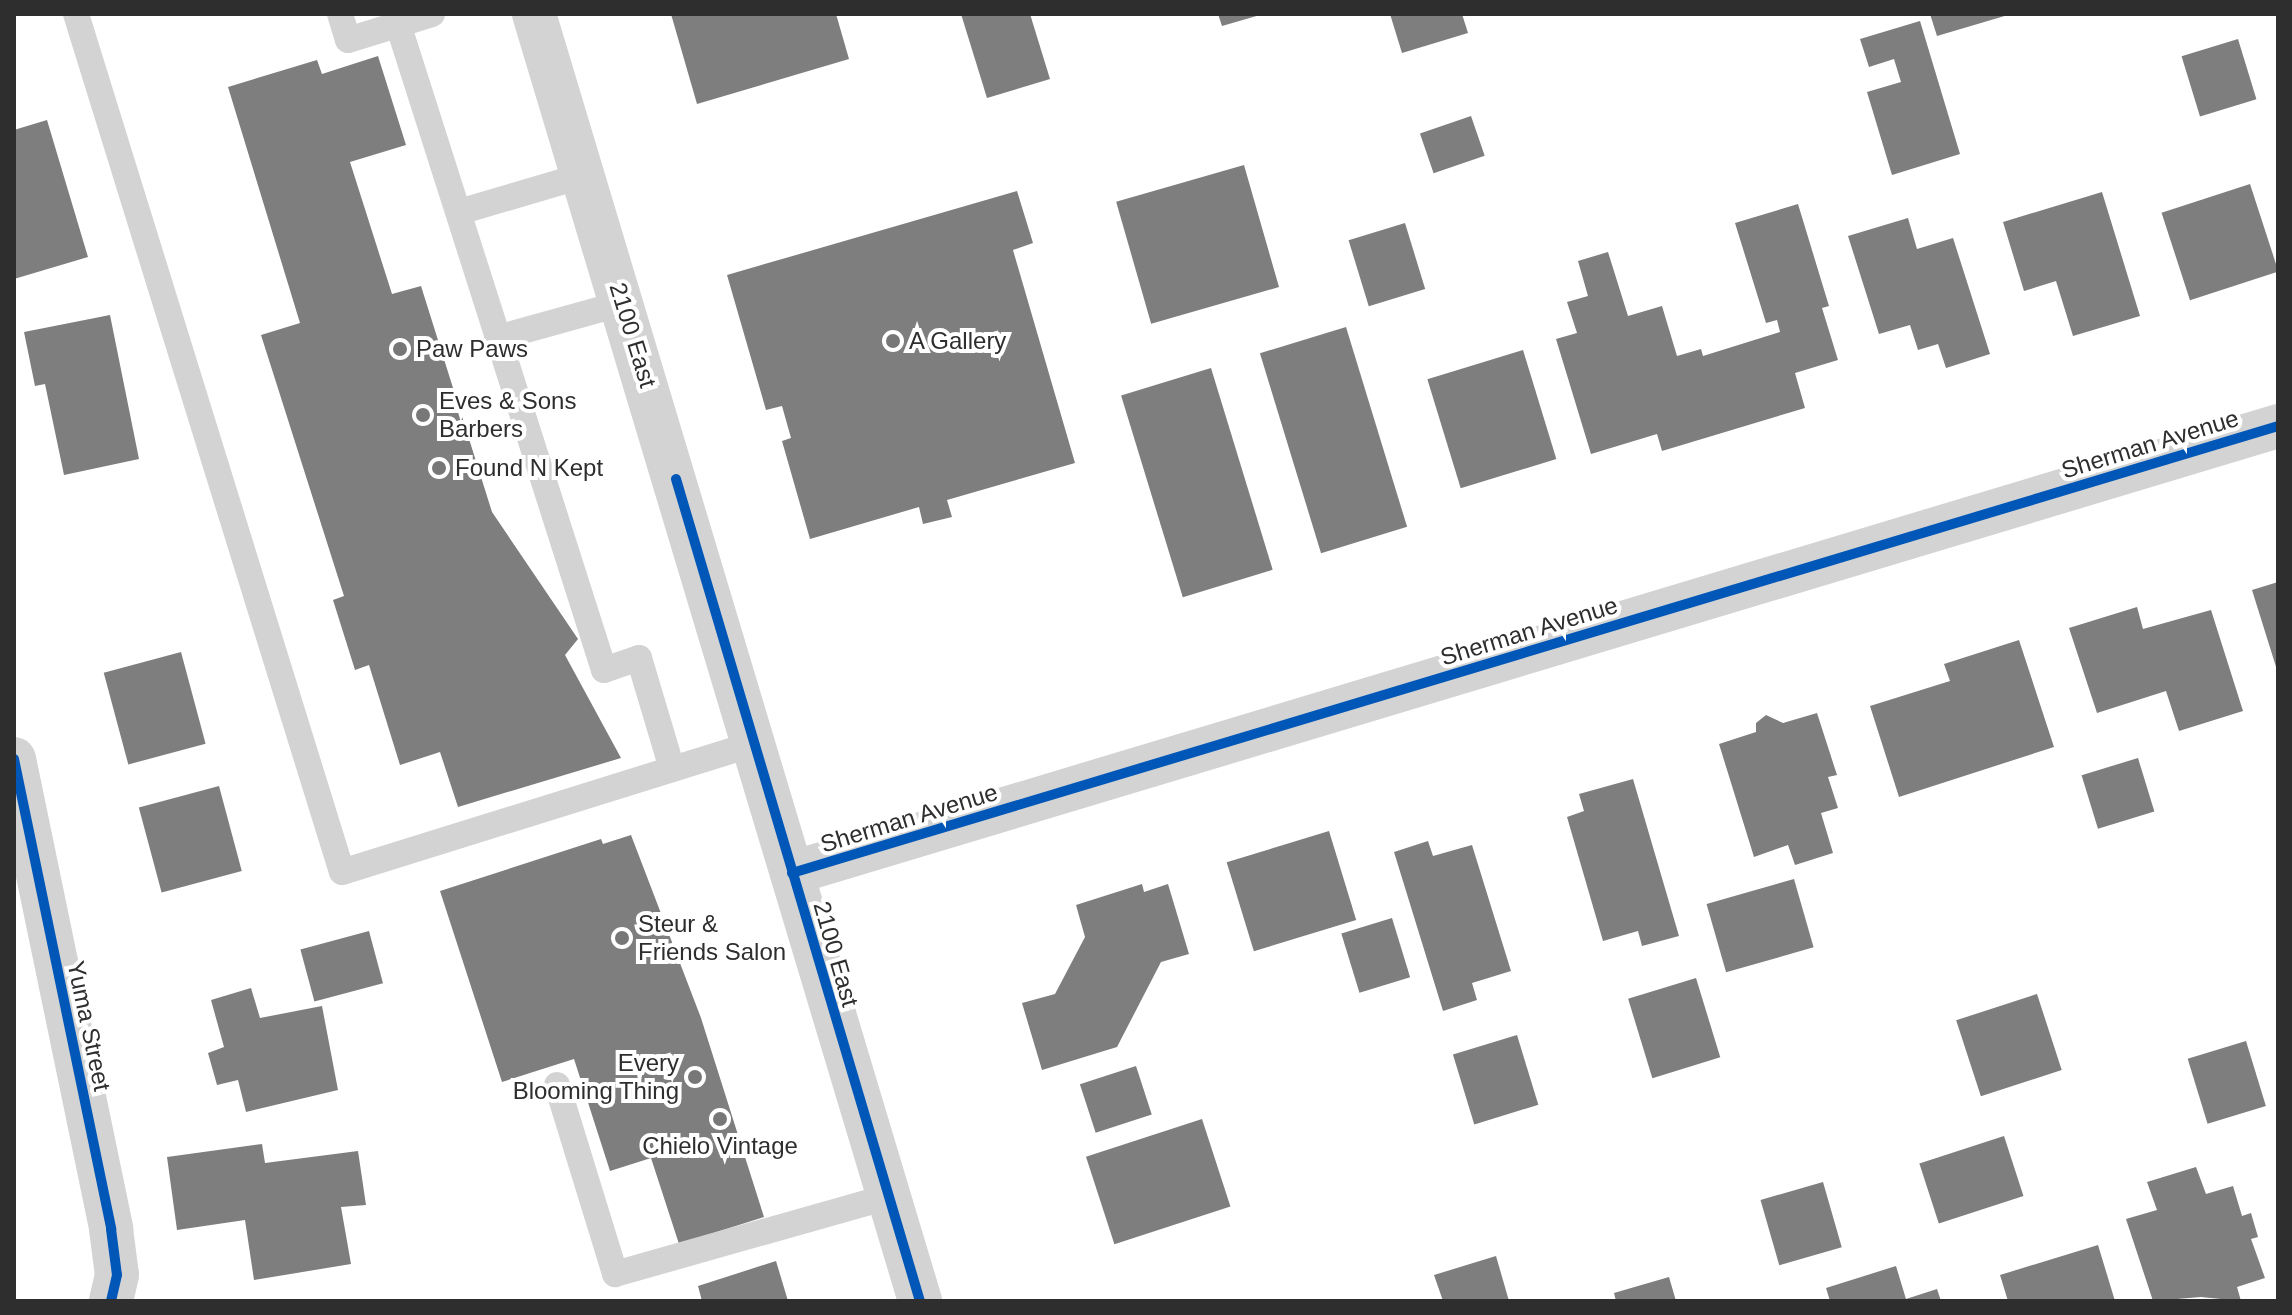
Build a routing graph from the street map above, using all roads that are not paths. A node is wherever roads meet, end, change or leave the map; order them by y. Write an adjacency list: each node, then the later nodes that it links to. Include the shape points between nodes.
1 (76, 14): 13 (lane, via 342,872)
2 (340, 14): 5 (lane, via 348,40)
3 (432, 14): 5 (lane)
4 (534, 14): 6 (street, 2100 East)
5 (398, 24): 7 (lane)
6 (585, 175): 7 (lane); 8 (street, 2100 East)
7 (459, 212): 9 (lane)
8 (623, 303): 9 (lane); 11 (street, 2100 East)
9 (497, 338): 13 (lane, via 604,670 639,658)
10 (2278, 426): 14 (street, Sherman Avenue)
11 (753, 744): 13 (lane); 14 (street, 2100 East)
12 (14, 759): 17 (street, Yuma Street, via 111,1229 117,1275)
13 (672, 769)
14 (792, 873): 16 (street, 2100 East)
15 (557, 1085): 16 (lane, via 615,1274)
16 (888, 1197): 18 (street, 2100 East)
17 (111, 1301)
18 (920, 1301)

